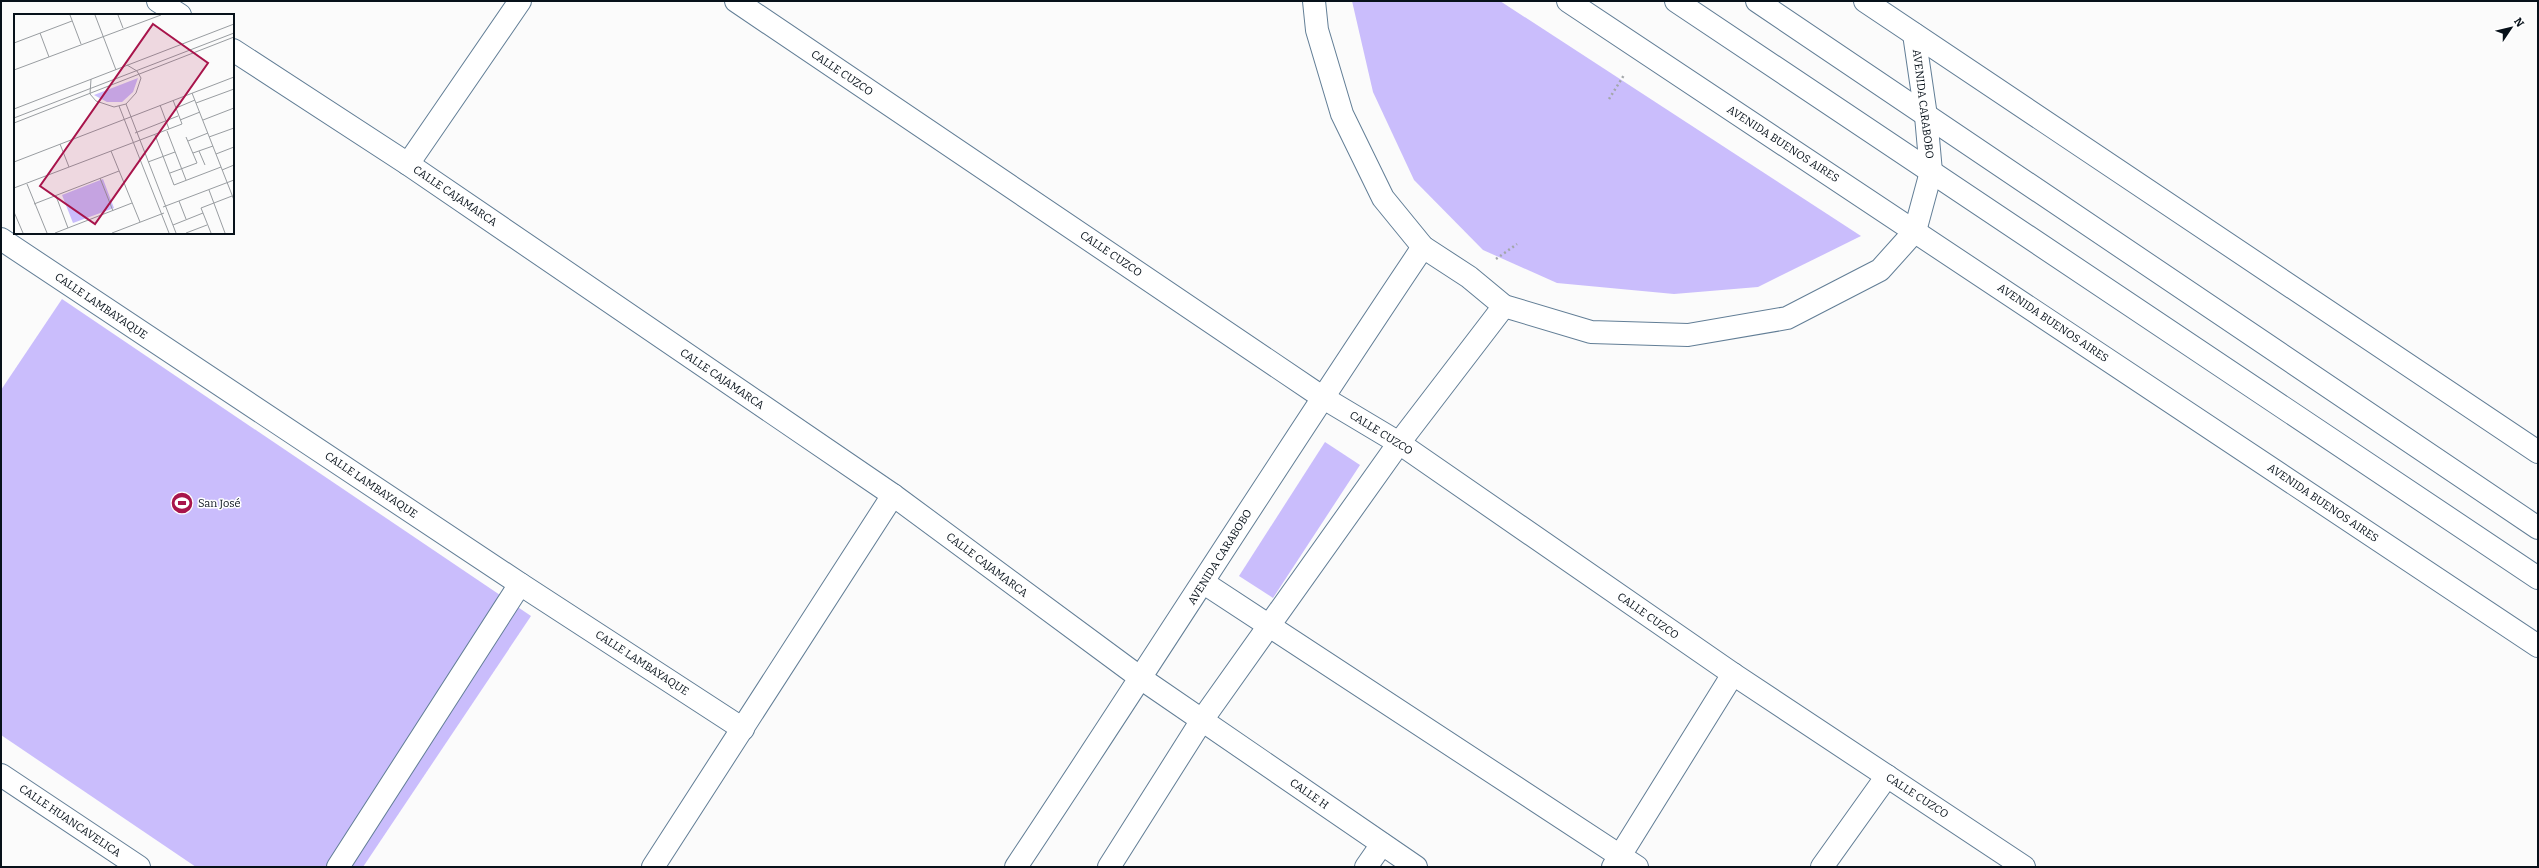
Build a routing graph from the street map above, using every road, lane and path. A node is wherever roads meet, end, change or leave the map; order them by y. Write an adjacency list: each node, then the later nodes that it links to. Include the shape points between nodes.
1 (158, 1): 9 (main road)
2 (520, 1): 13 (main road)
3 (736, 1): 19 (main road, CALLE CUZCO)
4 (1314, 1): 17 (main road, AVENIDA CARABOBO, via 1317,30 1342,114 1382,198)
5 (1568, 1): 15 (main road, AVENIDA BUENOS AIRES)
6 (1676, 1): 14 (main road)
7 (1757, 1): 12 (main road)
8 (1865, 1): 10 (main road)
9 (178, 14)
10 (1914, 34): 12 (main road, AVENIDA CARABOBO); 21 (main road)
11 (234, 51): 13 (main road, CALLE CAJAMARCA)
12 (1926, 116): 14 (main road, AVENIDA CARABOBO); 23 (main road)
13 (408, 164): 22 (main road, CALLE CAJAMARCA)
14 (1932, 172): 15 (main road, AVENIDA CARABOBO); 24 (main road)
15 (1915, 231): 18 (main road, AVENIDA CARABOBO, via 1880,270 1787,318 1688,334 1592,332); 28 (main road, AVENIDA BUENOS AIRES)
16 (3, 245): 26 (main road, CALLE LAMBAYAQUE)
17 (1423, 247): 18 (main road, AVENIDA CARABOBO, via 1469,278); 19 (main road, AVENIDA CARABOBO)
18 (1504, 306): 20 (main road)
19 (1322, 397): 20 (main road, CALLE CUZCO); 25 (main road, AVENIDA CARABOBO)
20 (1399, 443): 27 (main road); 29 (main road, CALLE CUZCO)
21 (2538, 452)
22 (893, 495): 30 (main road, CALLE CAJAMARCA); 32 (main road)
23 (2538, 528)
24 (2538, 578)
25 (1204, 583): 27 (main road); 30 (main road, AVENIDA CARABOBO)
26 (520, 584): 32 (main road, CALLE LAMBAYAQUE); 39 (main road)
27 (1270, 627): 31 (main road); 36 (main road)
28 (2538, 646)
29 (1733, 674): 34 (main road, CALLE CUZCO); 36 (main road)
30 (1142, 679): 31 (main road, CALLE CAJAMARCA); 41 (main road, AVENIDA CARABOBO)
31 (1202, 720): 35 (main road, CALLE H); 42 (main road)
32 (743, 729): 40 (main road)
33 (1, 775): 38 (main road, CALLE HUANCAVELICA)
34 (1887, 776): 37 (main road); 45 (main road, CALLE CUZCO)
35 (1382, 844): 43 (main road); 44 (main road, CALLE H)
36 (1624, 863)
37 (1829, 865)
38 (139, 867)
39 (338, 867)
40 (653, 867)
41 (1016, 867)
42 (1109, 867)
43 (1366, 867)
44 (1416, 867)
45 (2024, 867)

